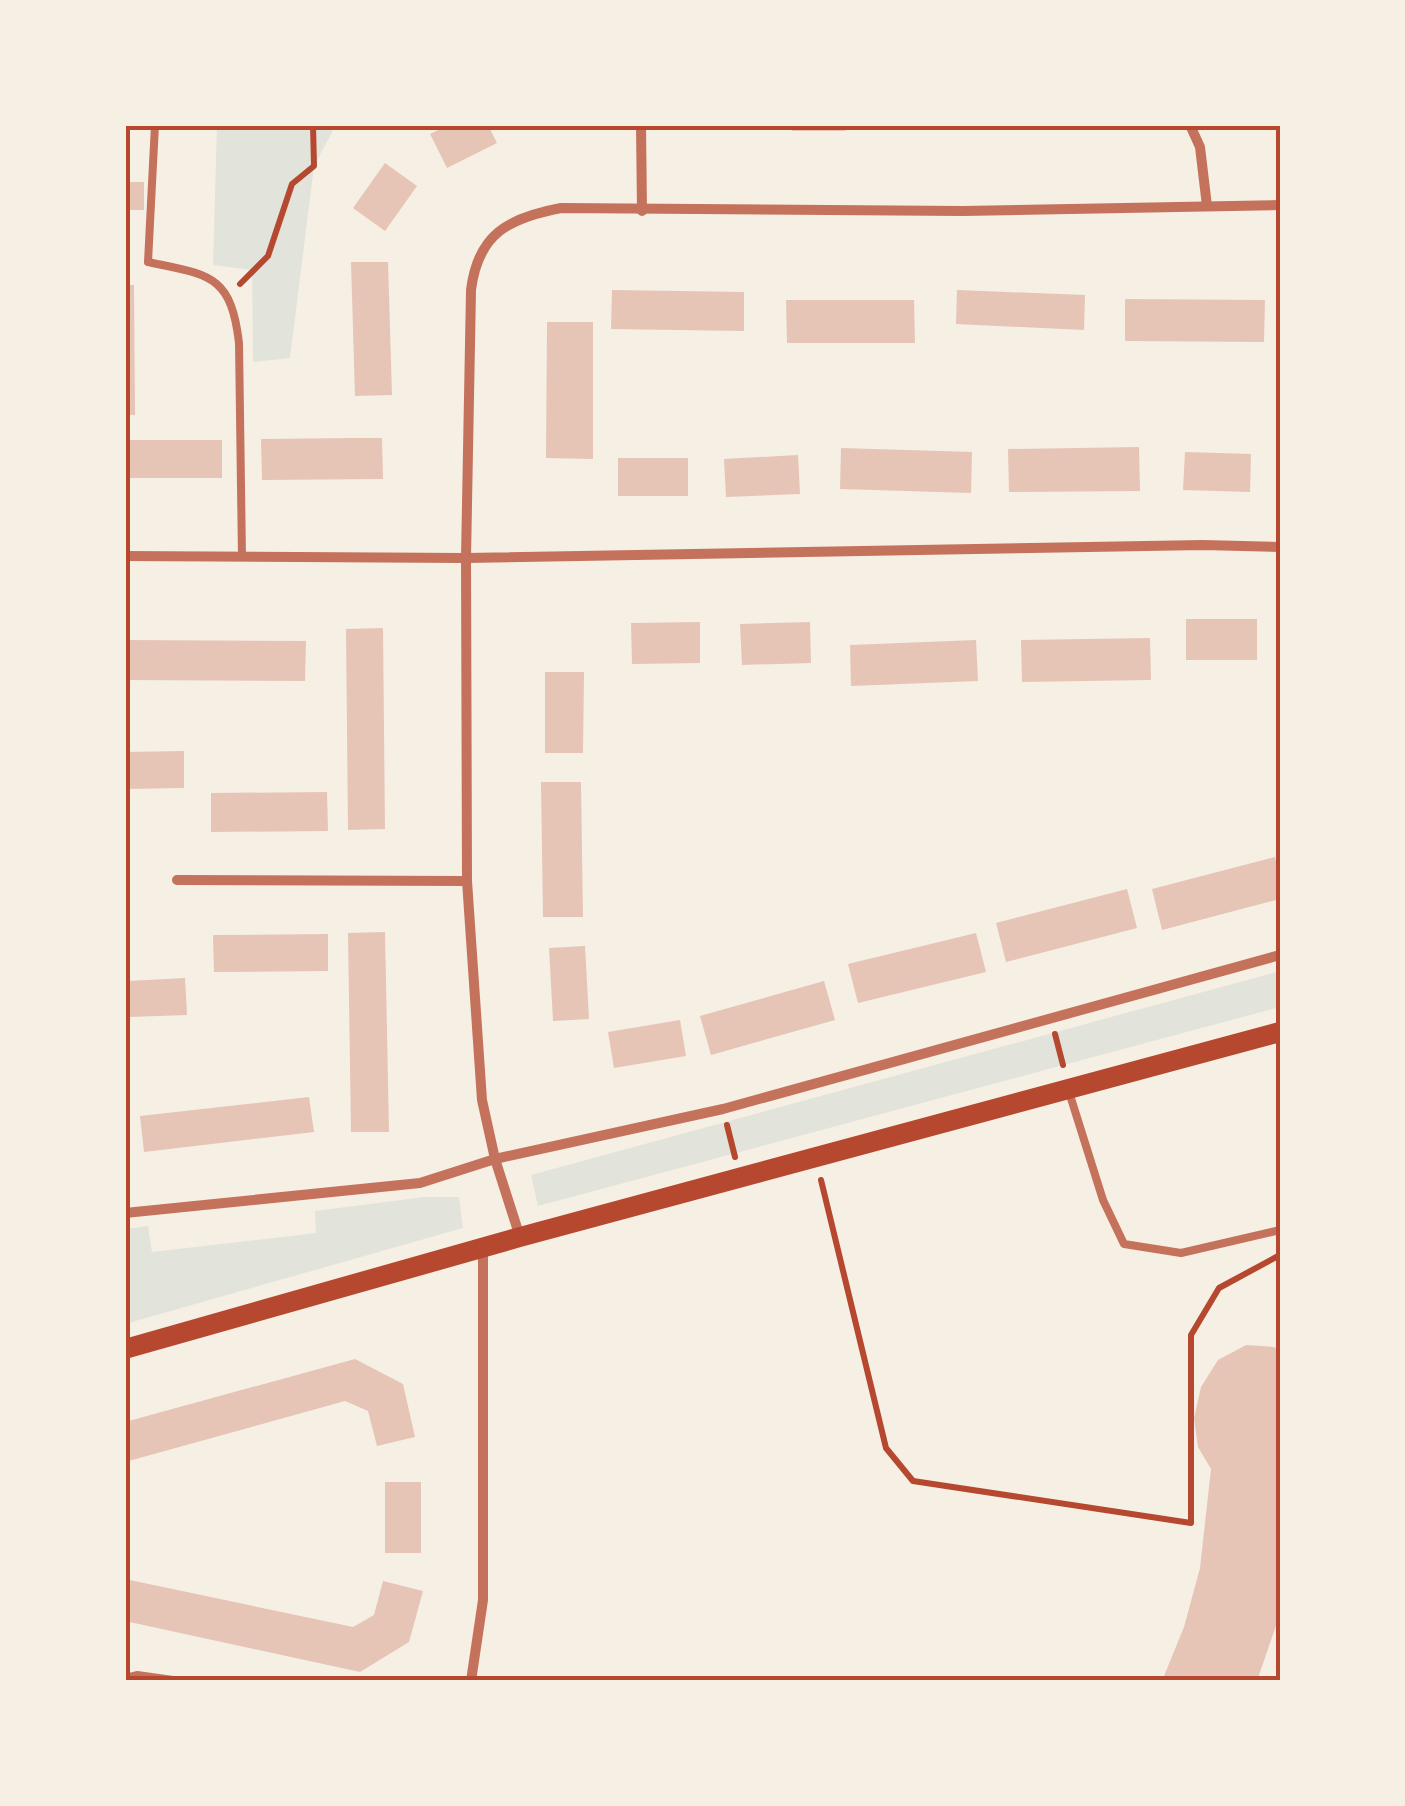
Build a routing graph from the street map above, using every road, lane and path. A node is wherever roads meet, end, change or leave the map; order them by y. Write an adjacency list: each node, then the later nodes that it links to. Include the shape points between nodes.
1 (155, 125): 8 (lane, via 148,262 196,272)
2 (312, 125): 8 (path, via 314,166 292,184 268,256)
3 (641, 125): 7 (street)
4 (1190, 125): 6 (street, via 1200,147)
5 (1280, 205): 6 (street)
6 (1207, 206): 7 (street)
7 (642, 210): 12 (street, via 534,213 488,240 475,264)
8 (229, 296): 11 (lane, via 239,343)
9 (1280, 547): 12 (street)
10 (125, 556): 11 (street)
11 (242, 557): 12 (street)
12 (466, 558): 14 (street)
13 (177, 880): 14 (street)
14 (467, 881): 22 (street, via 482,1100)
15 (1280, 956): 22 (street, via 722,1110)
16 (1054, 1032): 18 (path)
17 (1280, 1032): 19 (main road)
18 (1063, 1066)
19 (1068, 1090): 23 (main road); 25 (lane, via 1102,1200 1124,1244 1181,1253)
20 (727, 1123): 21 (path)
21 (734, 1154)
22 (495, 1159): 24 (street, via 420,1182); 26 (street)
23 (816, 1159): 26 (main road); 28 (path, via 886,1448 913,1481 1191,1523 1190,1335 1219,1288)
24 (125, 1213)
25 (1280, 1230)
26 (520, 1237): 27 (main road)
27 (483, 1249): 29 (main road); 32 (street, via 483,1600)
28 (1280, 1255)
29 (125, 1349)
30 (125, 1680): 31 (street)
31 (173, 1681)
32 (471, 1681)

